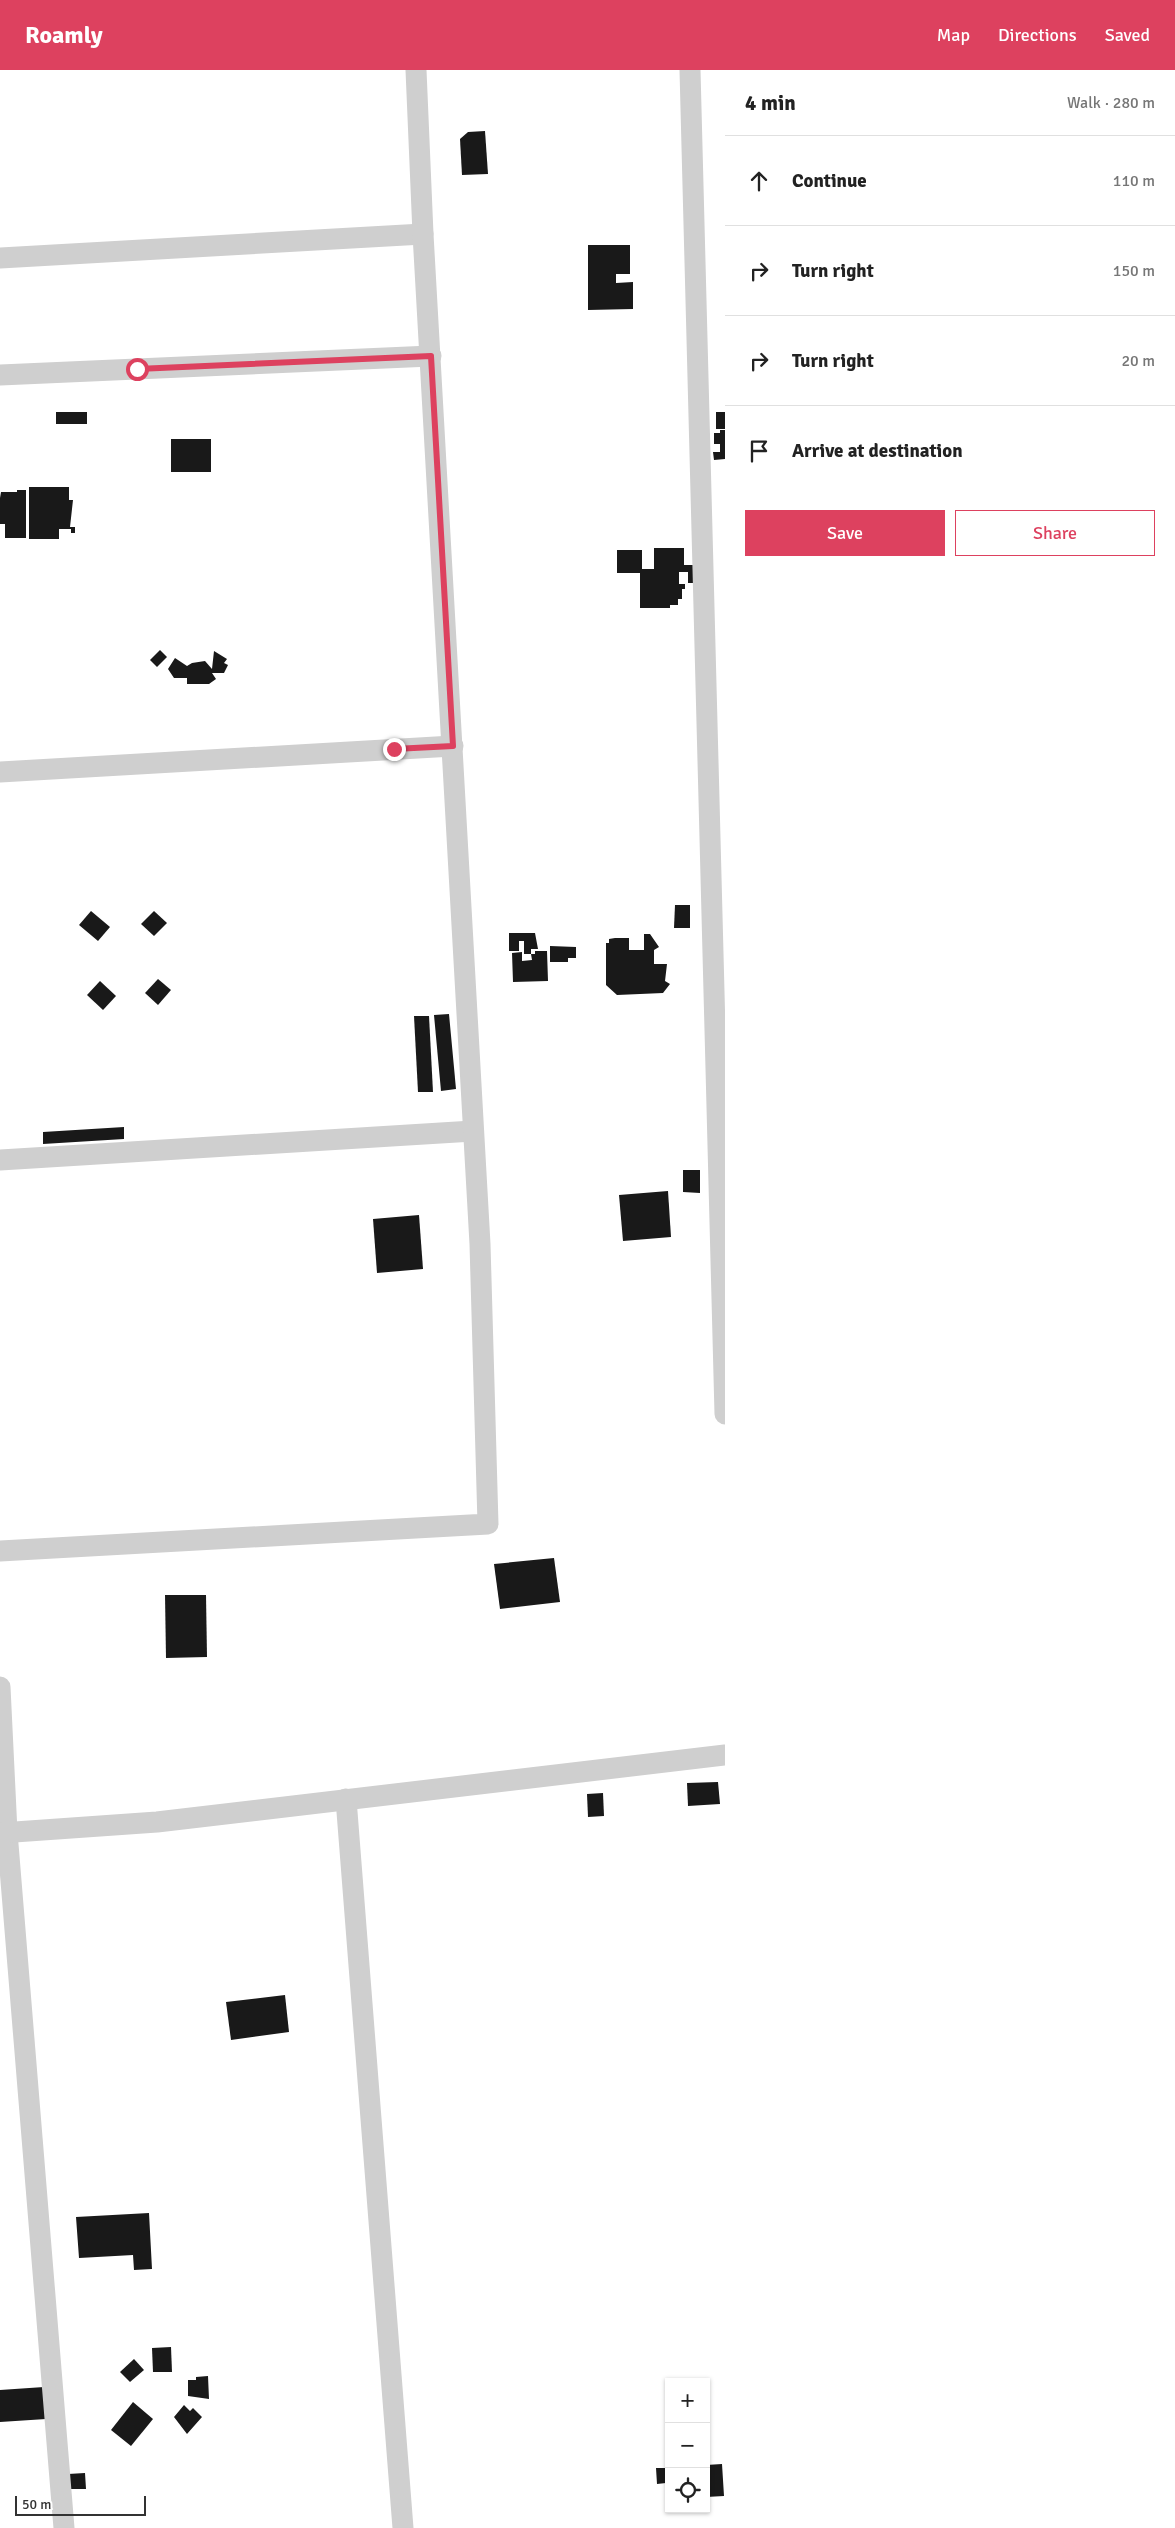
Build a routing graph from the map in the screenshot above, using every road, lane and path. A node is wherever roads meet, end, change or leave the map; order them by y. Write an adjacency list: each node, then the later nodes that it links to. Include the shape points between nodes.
1 (416, 70): 3 (street)
2 (690, 70): 11 (street)
3 (423, 234): 4 (street); 5 (street)
4 (0, 258)
5 (431, 356): 6 (street); 7 (street)
6 (0, 375)
7 (453, 746): 8 (street); 9 (street)
8 (0, 772)
9 (473, 1132): 10 (street); 12 (street, via 480,1244 488,1524)
10 (0, 1160)
11 (725, 1414)
12 (0, 1551)
13 (0, 1687): 16 (street)
14 (725, 1755): 15 (street)
15 (346, 1799): 16 (street, via 157,1822); 18 (street)
16 (3, 1832): 17 (street)
17 (64, 2528)
18 (403, 2528)

